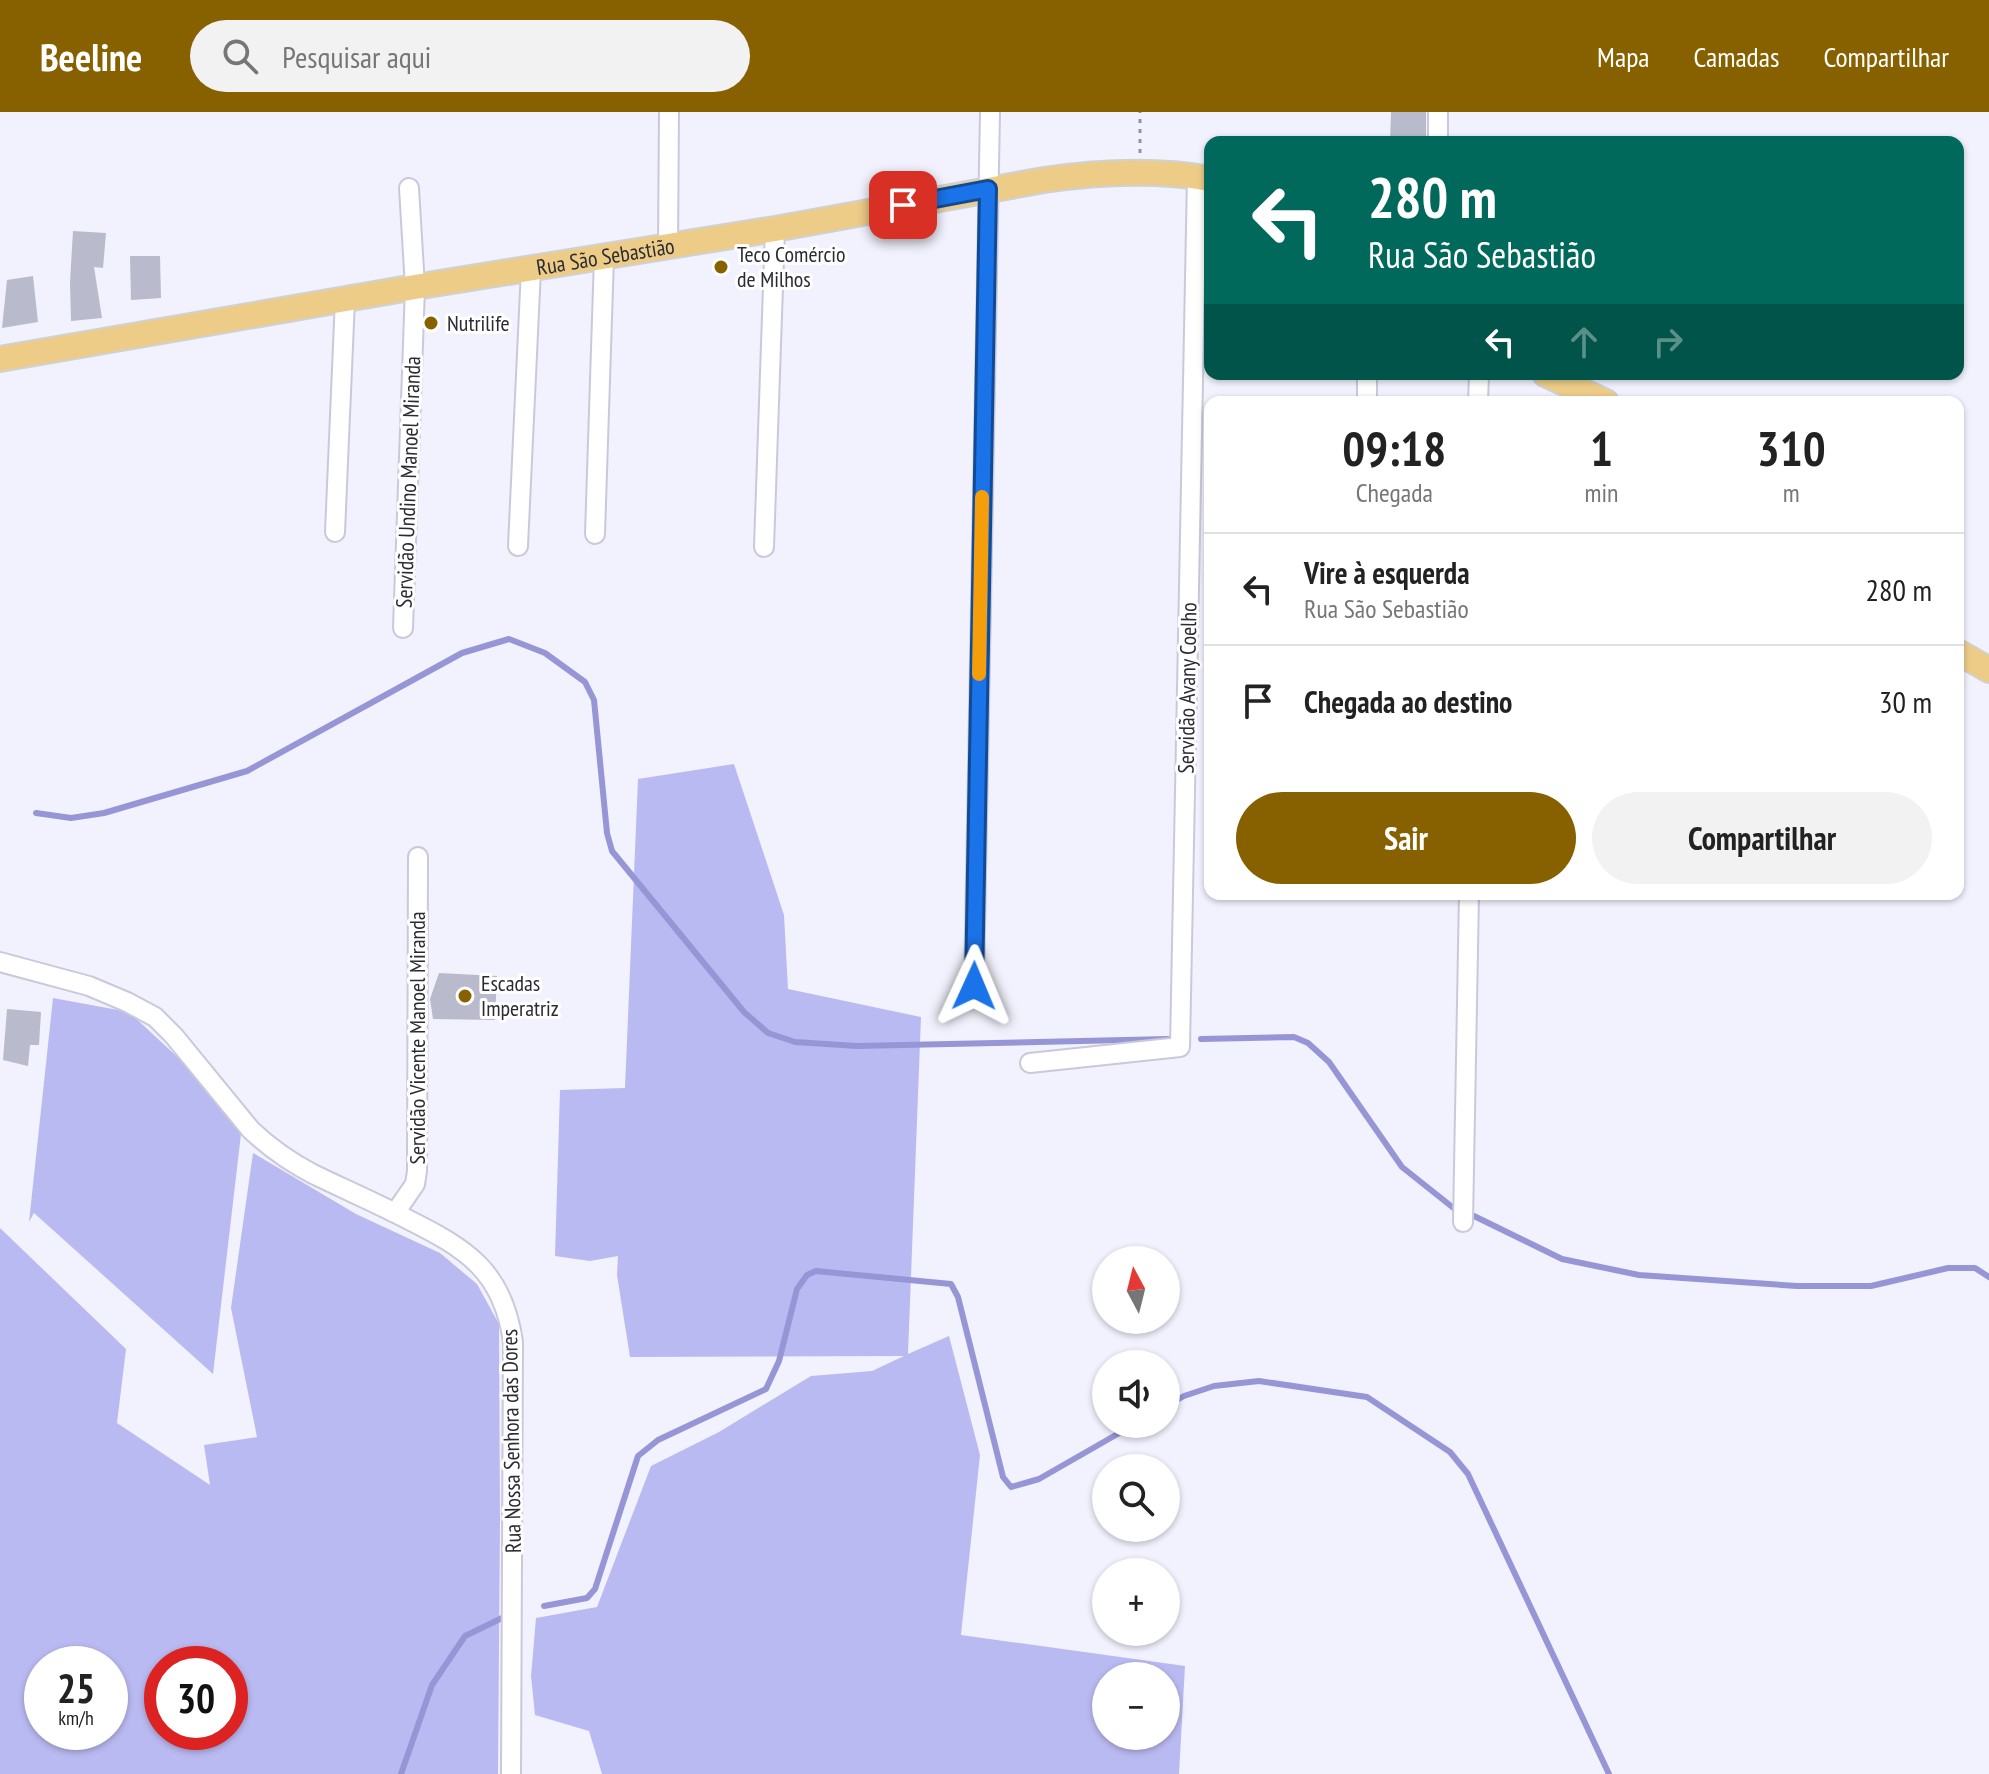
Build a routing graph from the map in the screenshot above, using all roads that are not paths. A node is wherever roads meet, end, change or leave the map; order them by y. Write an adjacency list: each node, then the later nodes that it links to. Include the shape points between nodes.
1 (669, 112): 9 (street)
2 (990, 112): 7 (street)
3 (1438, 112): 4 (street)
4 (1438, 136)
5 (1204, 178): 7 (main road, Rua São Sebastião, via 1083,174); 28 (street, Servidão Avany Coelho, via 1180,1047)
6 (409, 188): 12 (street, Servidão Undino Manoel Miranda)
7 (988, 189): 8 (main road, Rua São Sebastião); 27 (street)
8 (775, 229): 9 (main road, Rua São Sebastião); 20 (street)
9 (668, 247): 10 (main road, Rua São Sebastião)
10 (604, 257): 11 (main road, Rua São Sebastião); 18 (street)
11 (531, 269): 12 (main road, Rua São Sebastião); 19 (street)
12 (415, 287): 13 (main road, Rua São Sebastião); 21 (street, Servidão Undino Manoel Miranda)
13 (345, 299): 14 (main road, Rua São Sebastião); 17 (street)
14 (0, 359)
15 (1558, 380): 16 (main road)
16 (1593, 396)
17 (335, 532)
18 (595, 534)
19 (518, 546)
20 (764, 547)
21 (403, 628)
22 (1964, 655): 23 (main road)
23 (1989, 670)
24 (418, 857): 29 (street, Servidão Vicente Manoel Miranda, via 417,1171 415,1184)
25 (1469, 900): 30 (street)
26 (0, 962): 29 (street, Rua Nossa Senhora das Dores, via 89,986 155,1017 264,1142 313,1174)
27 (974, 986)
28 (1030, 1063)
29 (395, 1213): 31 (street, Rua Nossa Senhora das Dores, via 448,1239 479,1264 502,1297 511,1326)
30 (1463, 1222)
31 (511, 1774)

